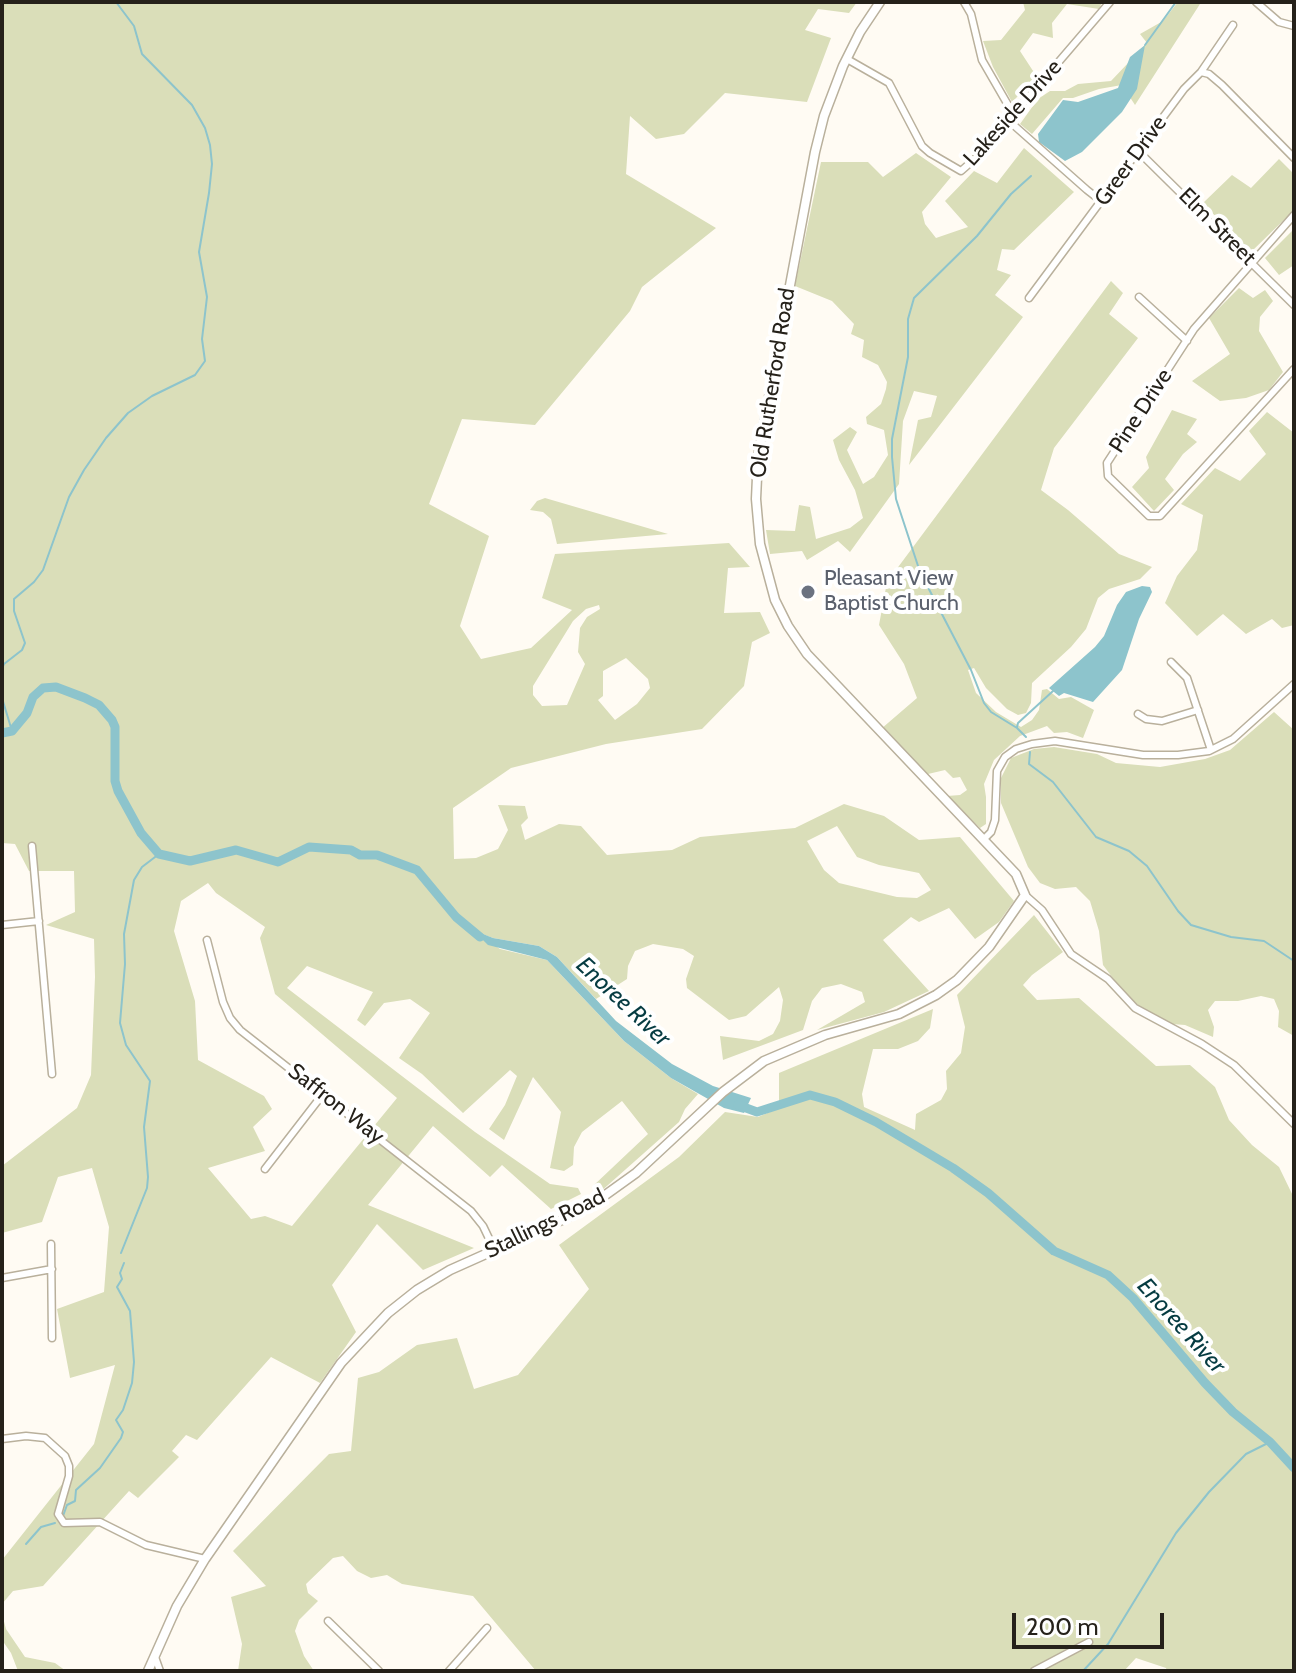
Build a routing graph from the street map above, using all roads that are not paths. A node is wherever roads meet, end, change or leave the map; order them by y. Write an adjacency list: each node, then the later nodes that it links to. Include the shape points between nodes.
1 (880, 2): 7 (street, Old Rutherford Road)
2 (964, 2): 9 (street, via 982,60)
3 (1110, 2): 9 (street, Lakeside Drive)
4 (1256, 2): 6 (street, via 1279,22)
5 (1233, 25): 8 (street, Greer Drive)
6 (1294, 26)
7 (847, 59): 10 (street, Lakeside Drive, via 889,83 922,146 956,170 967,168); 26 (street, Old Rutherford Road, via 815,152 762,429 756,487 762,554 781,614 807,654)
8 (1201, 72): 11 (street, Greer Drive); 12 (street, via 1222,85)
9 (1016, 112): 10 (street, Lakeside Drive)
10 (1009, 121): 13 (street)
11 (1138, 151): 13 (street, Greer Drive); 15 (street, Elm Street)
12 (1294, 158)
13 (1103, 198): 17 (street, Greer Drive)
14 (1294, 215): 15 (street, Pine Drive)
15 (1252, 262): 18 (street, Elm Street); 19 (street, Pine Drive)
16 (1139, 297): 19 (street)
17 (1029, 298)
18 (1294, 305)
19 (1187, 341): 20 (street, Pine Drive, via 1106,465 1108,476 1152,517 1163,514)
20 (1294, 369)
21 (1171, 662): 23 (street, via 1187,678)
22 (1294, 684): 25 (street, via 1233,739)
23 (1198, 710): 24 (street, via 1162,721); 25 (street)
24 (1138, 714)
25 (1211, 750): 26 (street, via 1143,755 1055,741 1018,748 997,771 995,820)
26 (983, 841): 28 (street, Old Rutherford Road, via 1019,878)
27 (32, 846): 29 (street)
28 (1025, 895): 34 (street, via 1042,910 1071,954 1108,979 1135,1008 1234,1065); 37 (street, Stallings Road, via 974,964 936,995 899,1014 825,1035 764,1061 597,1201)
29 (39, 921): 30 (street); 32 (street)
30 (2, 925)
31 (207, 940): 33 (street, Saffron Way, via 230,1018)
32 (52, 1074)
33 (323, 1094): 35 (street); 37 (street, Saffron Way, via 471,1211)
34 (1294, 1124)
35 (265, 1169)
36 (51, 1244): 38 (street)
37 (494, 1249): 42 (street, Stallings Road, via 417,1290 362,1338)
38 (52, 1269): 39 (street); 40 (street)
39 (2, 1278)
40 (52, 1338)
41 (2, 1439): 42 (street, via 45,1438 65,1456 69,1476 58,1514 64,1523 100,1522 146,1545)
42 (205, 1559): 46 (street, Stallings Road)
43 (328, 1621): 49 (street)
44 (487, 1628): 50 (street)
45 (1089, 1642): 51 (street)
46 (155, 1657): 47 (street, Stallings Road); 48 (street)
47 (148, 1671)
48 (160, 1671)
49 (379, 1671)
50 (449, 1671)
51 (1034, 1671)

